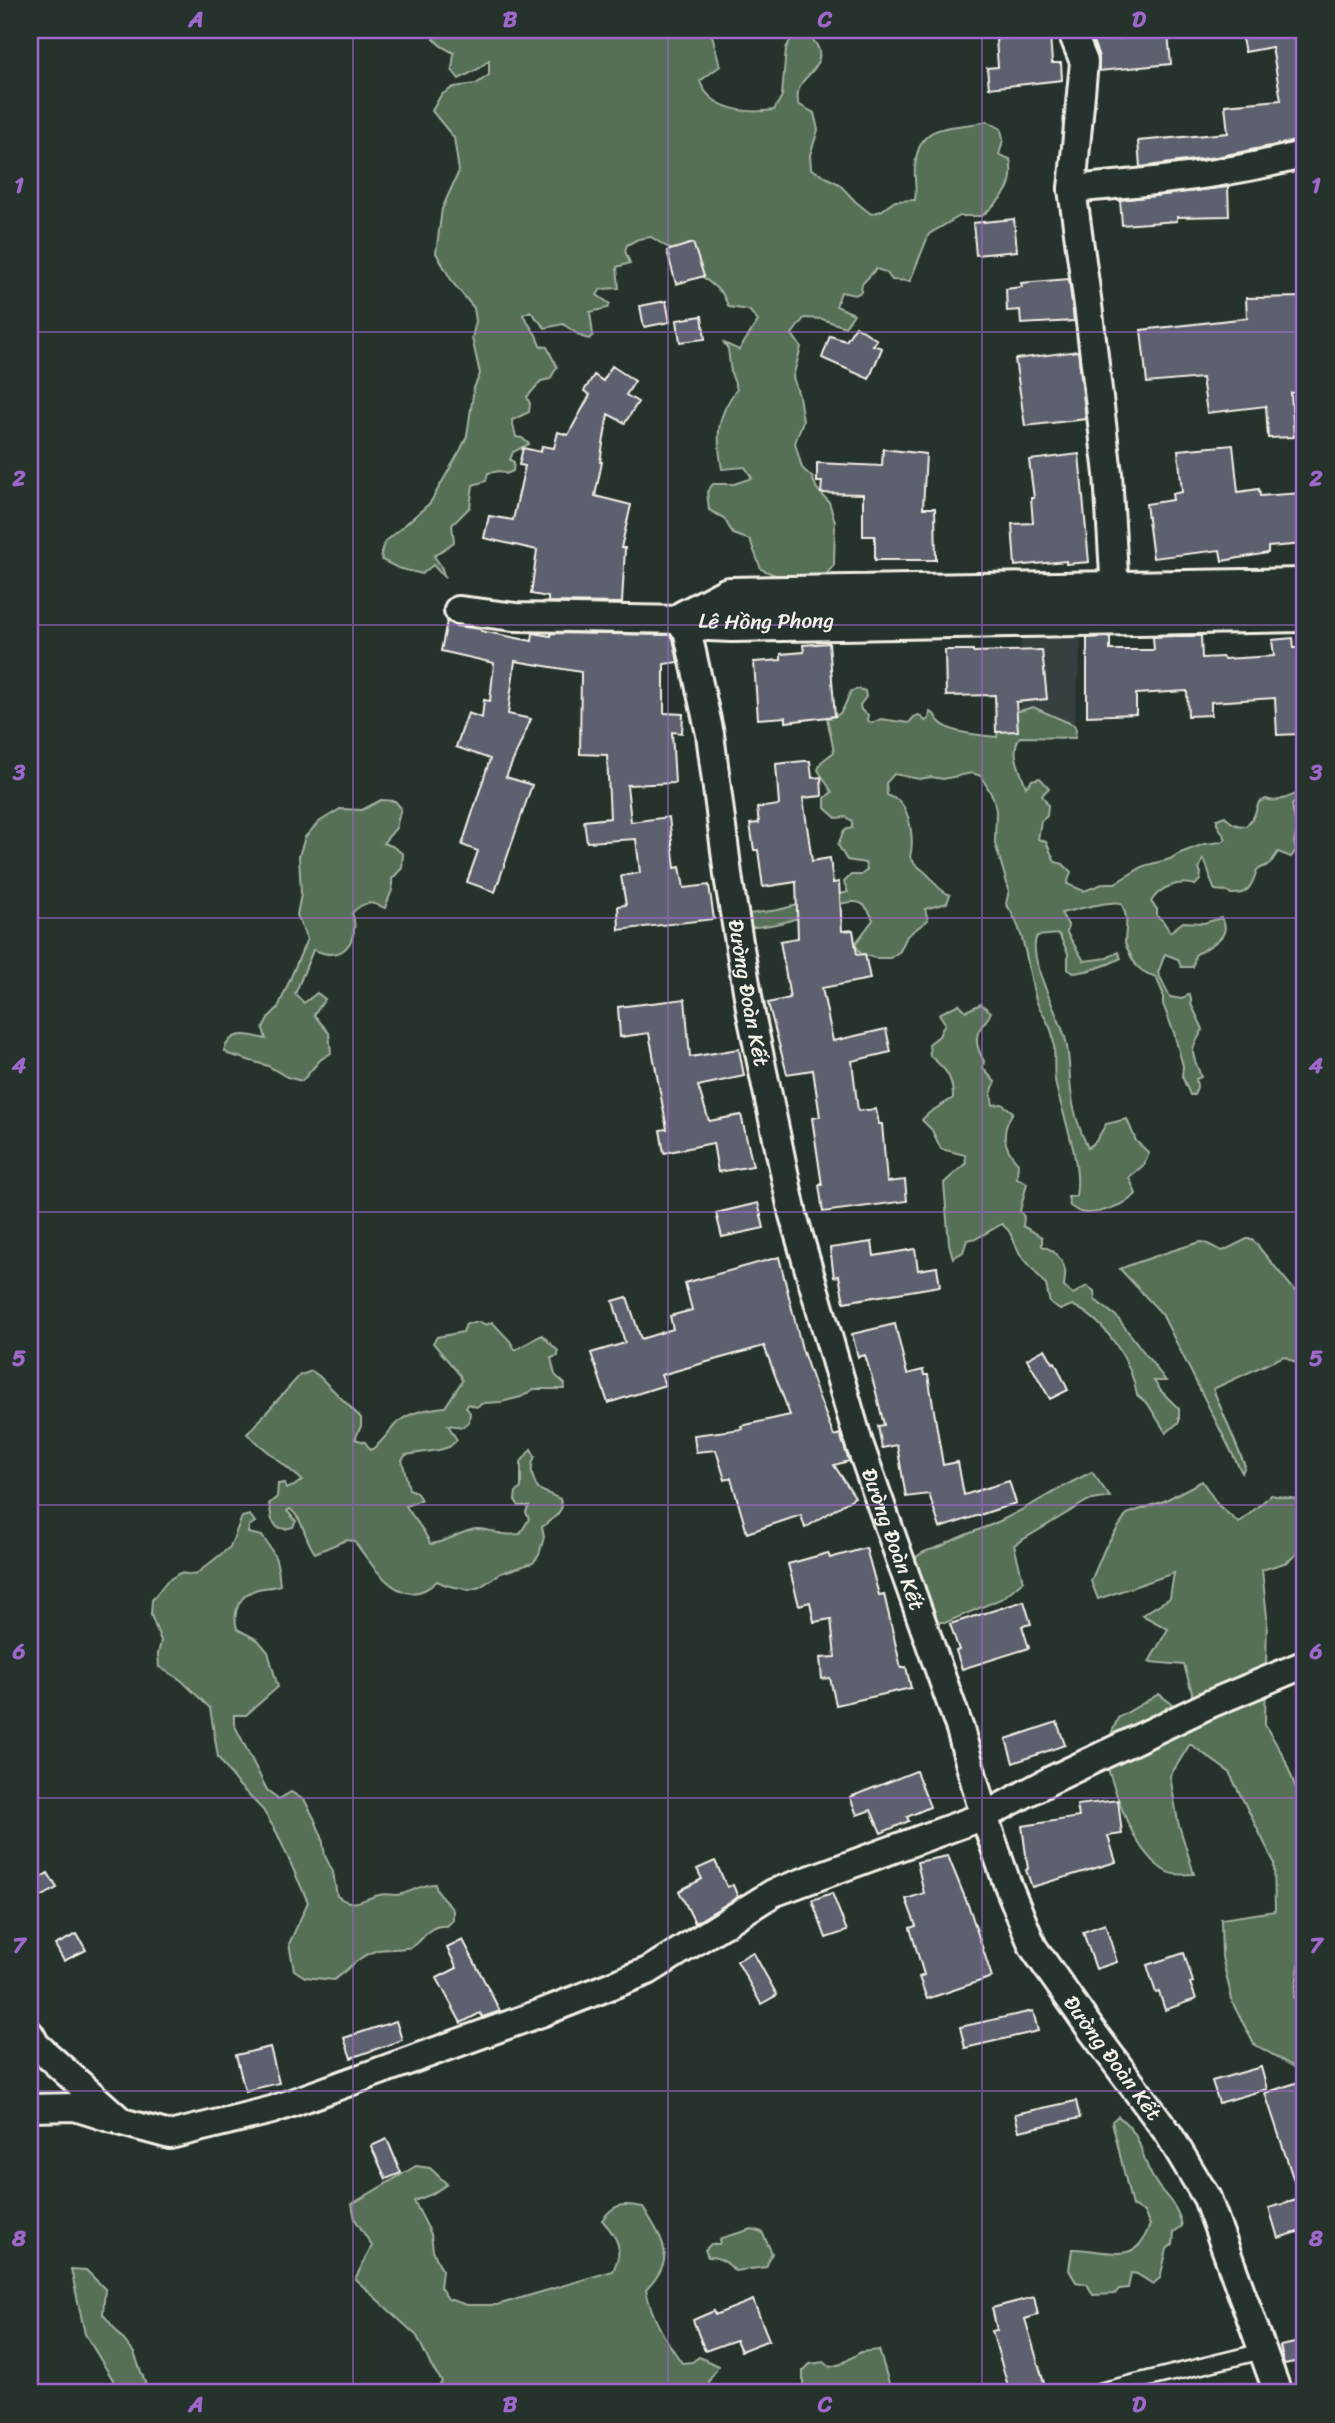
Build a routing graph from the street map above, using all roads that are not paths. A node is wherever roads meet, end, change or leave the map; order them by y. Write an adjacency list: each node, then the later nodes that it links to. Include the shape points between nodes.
1 (1071, 30): 3 (street, via 1084,62)
2 (1305, 154): 3 (street, via 1186,178)
3 (1072, 190): 5 (street, via 1108,474)
4 (1305, 588): 5 (street, Lê Hồng Phong)
5 (1115, 591): 8 (street, Lê Hồng Phong, via 729,597)
6 (458, 610): 8 (street, via 515,617)
7 (1305, 612): 8 (street, Lê Hồng Phong)
8 (685, 620): 10 (street, Đường Đoàn Kết, via 710,734 751,1014 793,1215 859,1443 960,1729)
9 (1305, 1664): 10 (street, via 1210,1704)
10 (984, 1816): 13 (street, via 773,1893 648,1971 272,2109 170,2135); 14 (street, Đường Đoàn Kết, via 1033,1947 1168,2133 1207,2197)
11 (30, 2034): 13 (street, via 36,2045)
12 (30, 2108): 13 (street, via 75,2107)
13 (122, 2122)
14 (1263, 2351): 15 (lane); 16 (street, Đường Đoàn Kết)
15 (1091, 2393)
16 (1279, 2393)

